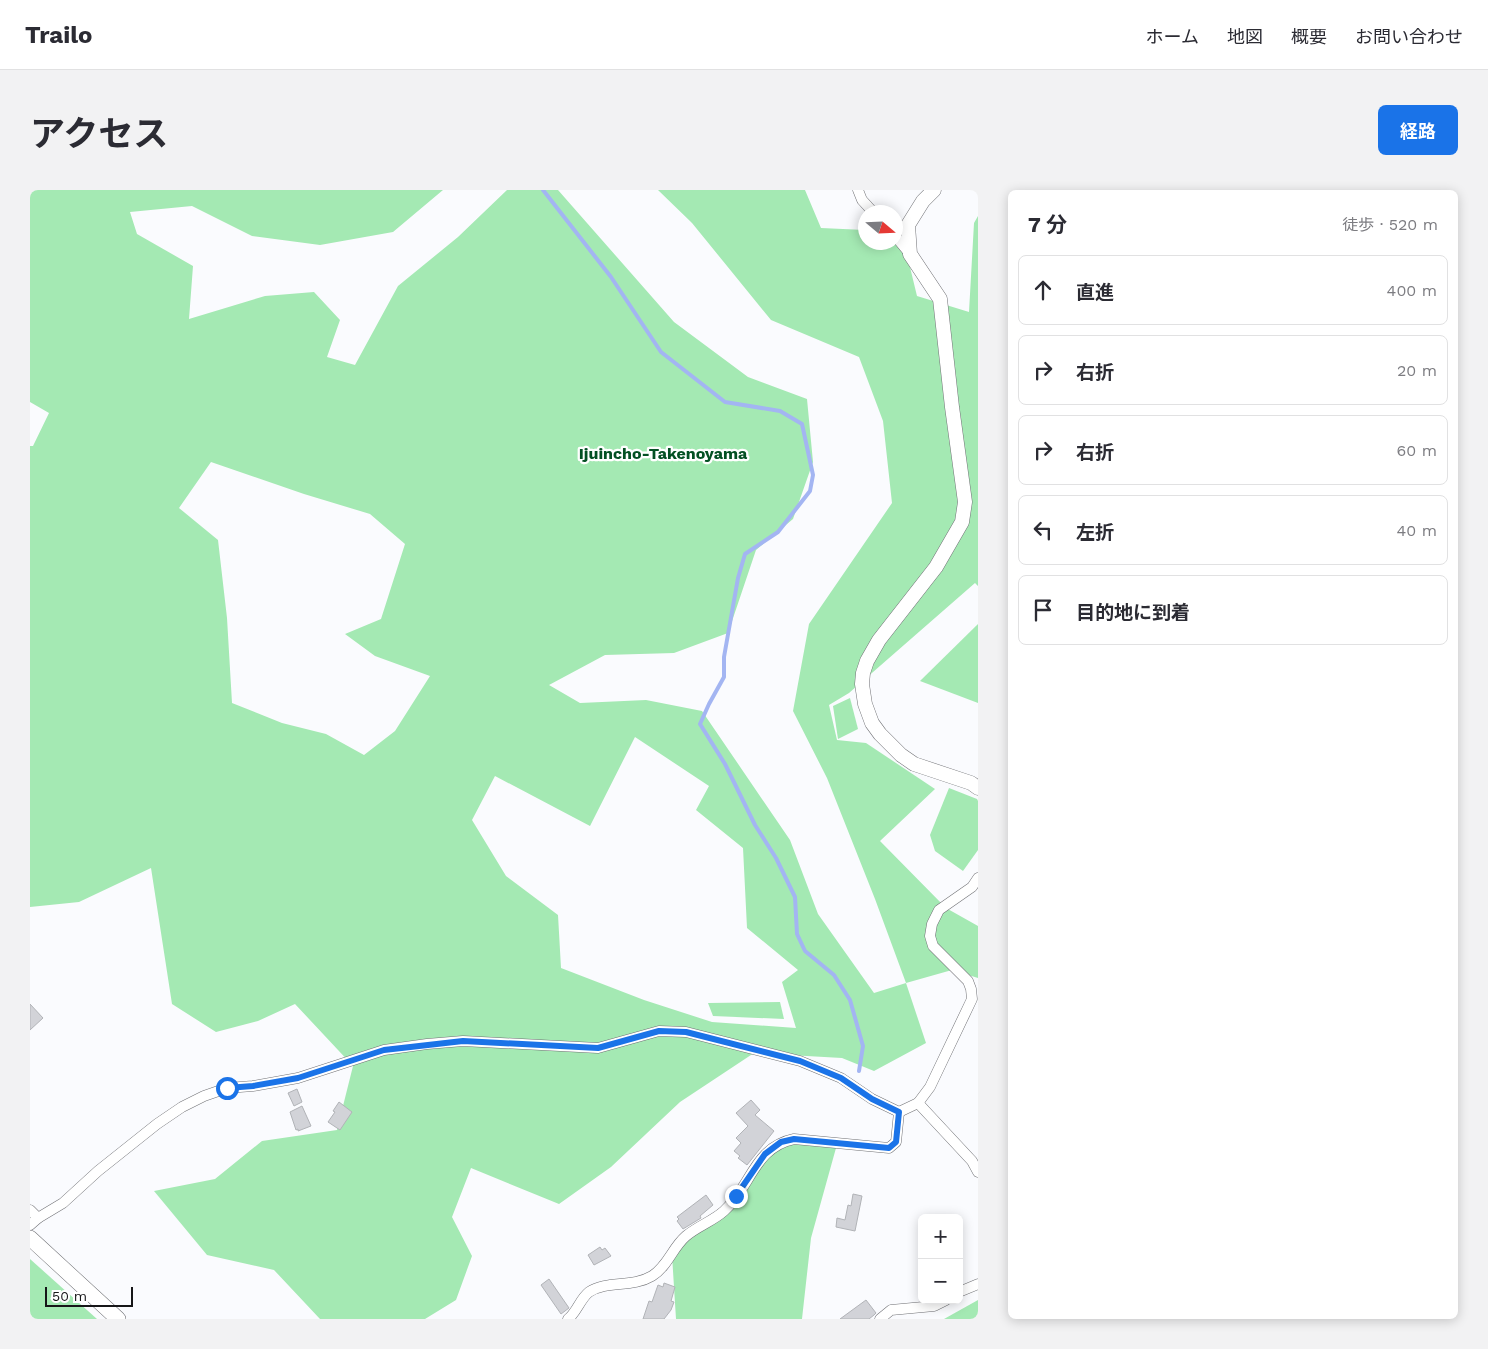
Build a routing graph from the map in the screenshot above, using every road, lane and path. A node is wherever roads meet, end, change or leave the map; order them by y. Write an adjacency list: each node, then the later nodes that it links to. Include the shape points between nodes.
1 (858, 190): 3 (street)
2 (934, 190): 5 (street, via 908,225)
3 (867, 205)
4 (903, 246): 5 (street)
5 (910, 254): 6 (street, via 940,299 966,502 962,522 936,567 867,661 862,684 872,723 901,755 914,764 971,782)
6 (978, 788)
7 (978, 878): 8 (street, via 972,887 939,910 932,924 930,936 933,946 968,980 972,999 930,1086)
8 (918, 1103): 9 (street); 10 (street, via 972,1161)
9 (899, 1112): 12 (street, via 841,1078 800,1061 686,1032 659,1031 598,1048 463,1041 428,1044 384,1050 298,1078 227,1088 204,1096 157,1124 63,1203); 18 (street, via 896,1142 889,1148 794,1139 781,1142 765,1154 725,1210 685,1237 663,1267 635,1283 598,1288 587,1294)
10 (978, 1172)
11 (30, 1210): 12 (street)
12 (34, 1222)
13 (30, 1238): 17 (main road)
14 (978, 1284): 15 (street)
15 (963, 1290)
16 (938, 1304): 19 (street, via 891,1310)
17 (118, 1319)
18 (568, 1319)
19 (880, 1319)

